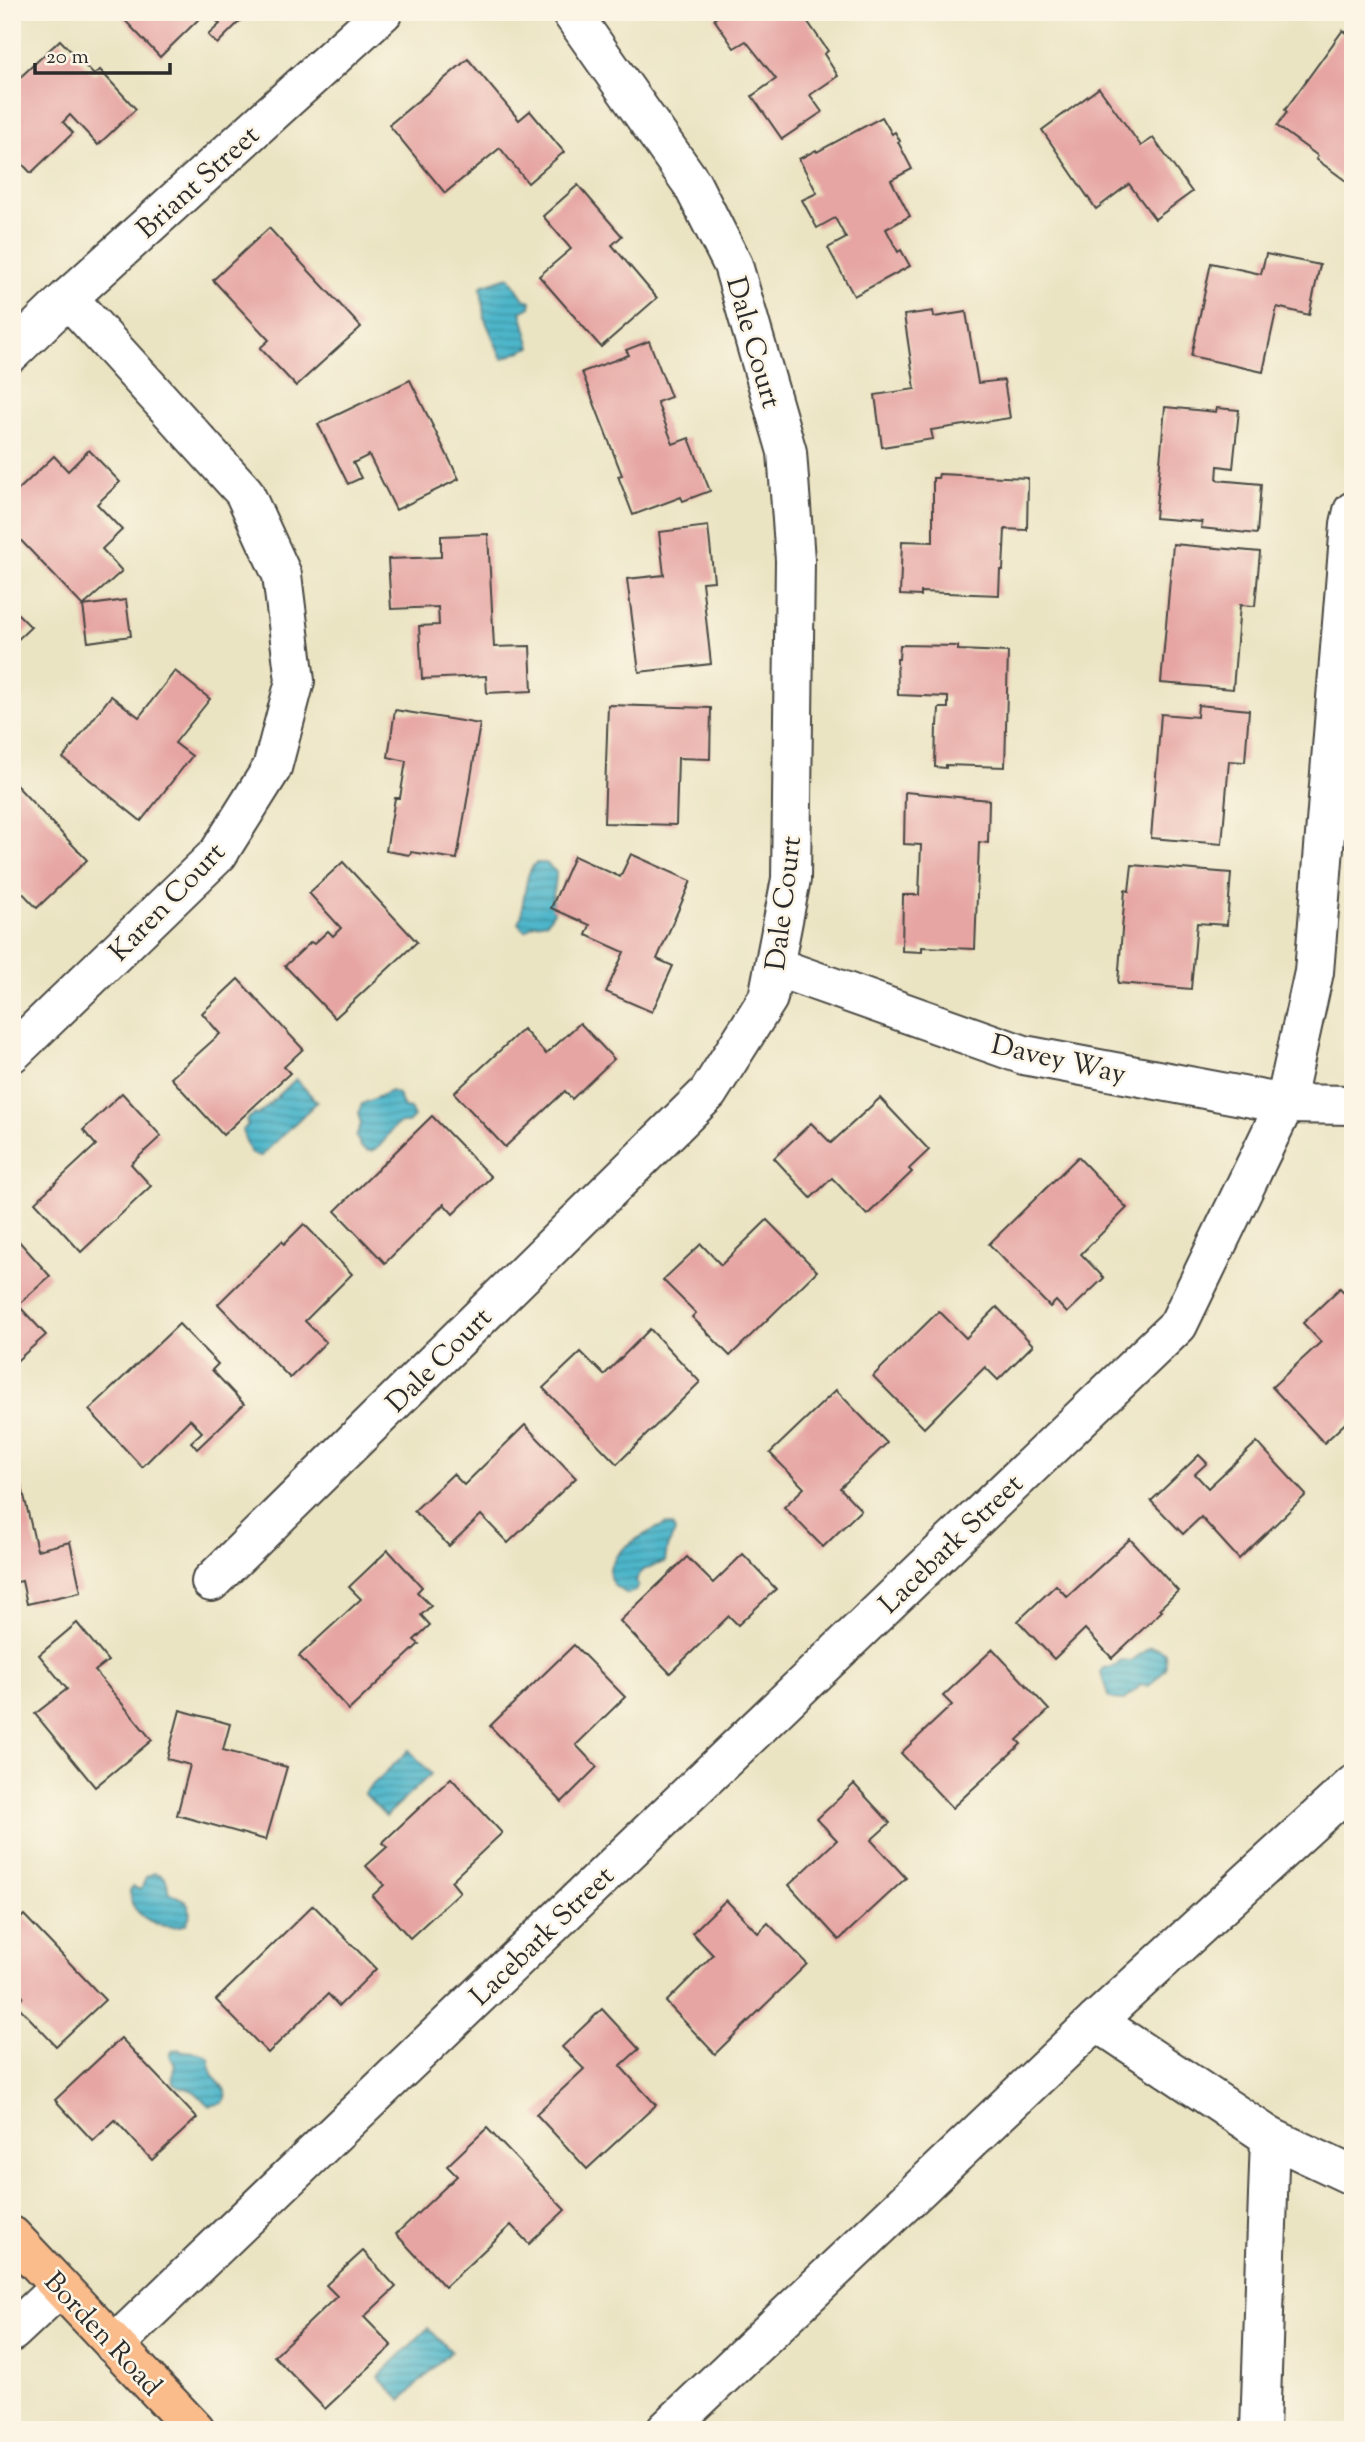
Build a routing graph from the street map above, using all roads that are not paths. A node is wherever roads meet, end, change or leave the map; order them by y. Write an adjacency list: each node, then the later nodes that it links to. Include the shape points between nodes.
1 (383, 12): 3 (street, Briant Street)
2 (571, 12): 6 (street, Dale Court, via 692,184 733,265 787,452 795,560 791,879)
3 (68, 298): 4 (street, Briant Street); 7 (street, Karen Court, via 244,492 282,575 295,681 272,768 218,854)
4 (12, 352)
5 (1352, 520): 8 (street, Lacebark Street, via 1314,972)
6 (776, 967): 8 (street, Davey Way, via 1024,1055); 10 (street, Dale Court, via 768,998 708,1093)
7 (12, 1053)
8 (1285, 1104): 9 (street, Davey Way); 18 (street, Lacebark Street, via 1178,1325)
9 (1353, 1105)
10 (211, 1582)
11 (1353, 1785): 12 (street)
12 (1096, 2021): 13 (street); 20 (street)
13 (1269, 2137): 14 (street); 21 (street)
14 (1353, 2176)
15 (12, 2236): 16 (main road, Borden Road)
16 (60, 2287): 17 (street); 18 (main road, Borden Road)
17 (12, 2332)
18 (114, 2345): 19 (main road, Borden Road)
19 (195, 2430)
20 (666, 2430)
21 (1261, 2430)

